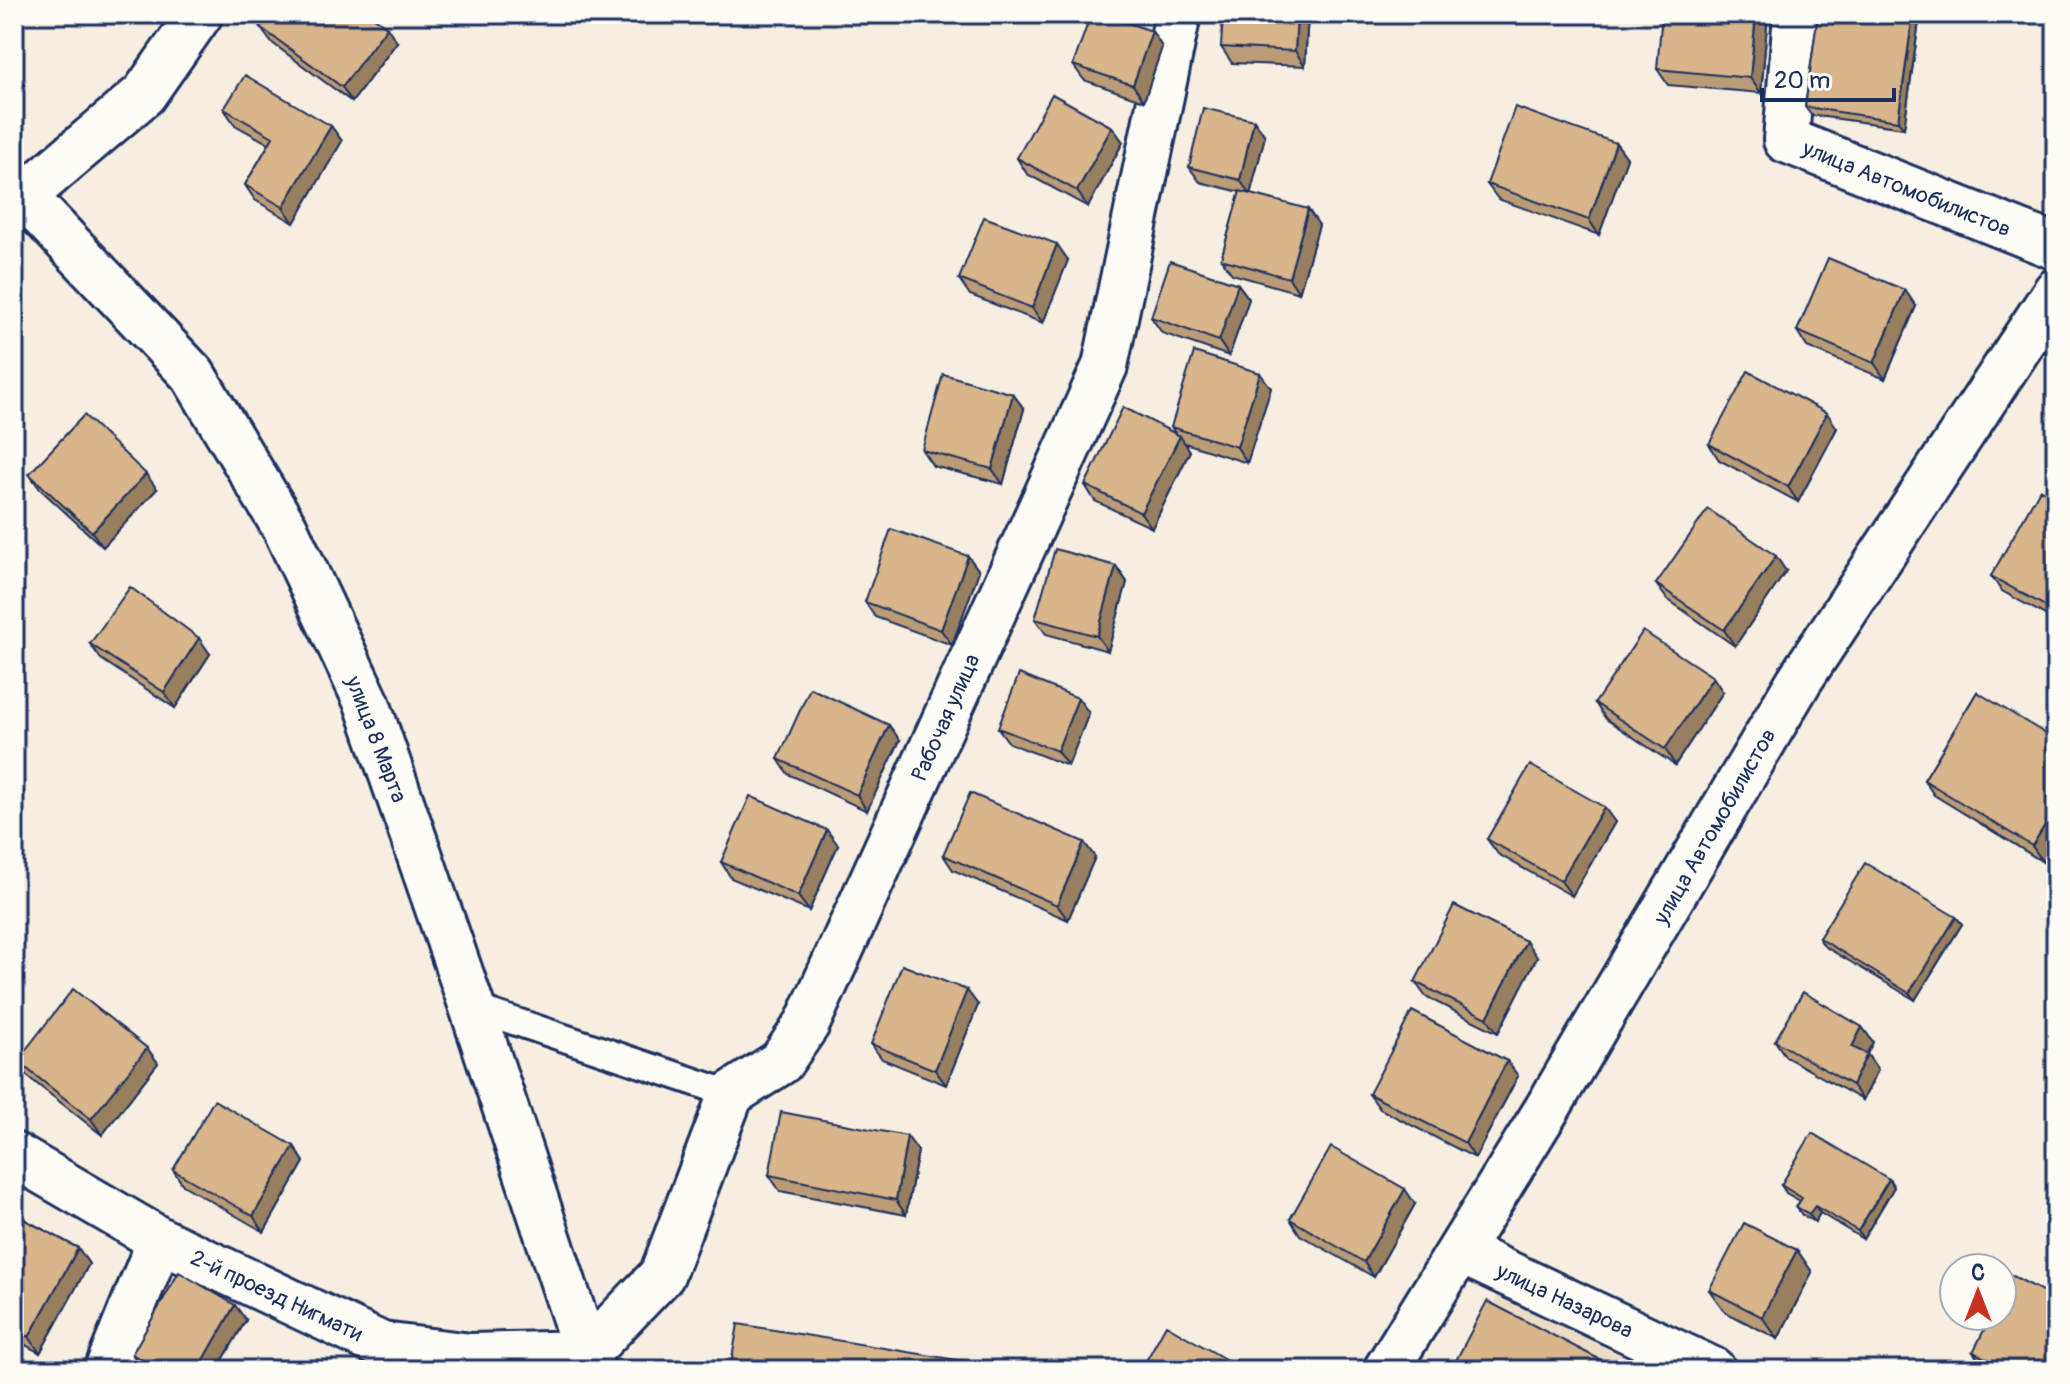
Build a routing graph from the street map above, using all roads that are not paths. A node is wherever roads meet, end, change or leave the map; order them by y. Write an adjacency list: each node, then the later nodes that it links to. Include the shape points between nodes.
1 (200, 14): 4 (street, via 144,94)
2 (1178, 14): 8 (street, Рабочая улица, via 1105,366 807,1024 781,1062)
3 (1796, 14): 5 (street, улица Автомобилистов, via 1786,140)
4 (19, 193): 7 (street, улица 8 Марта, via 193,375 285,528 367,703)
5 (2056, 247)
6 (2056, 291): 11 (street, улица Автомобилистов, via 1799,681)
7 (472, 1007): 8 (lane); 12 (street, улица 8 Марта)
8 (731, 1094): 12 (street, via 662,1275)
9 (14, 1155): 10 (street, 2-й проезд Нигмати)
10 (160, 1240): 12 (street, 2-й проезд Нигмати, via 382,1345); 13 (street)
11 (1460, 1251): 14 (street, улица Автомобилистов); 15 (street, улица Назарова)
12 (589, 1362)
13 (107, 1370)
14 (1386, 1370)
15 (1713, 1370)

